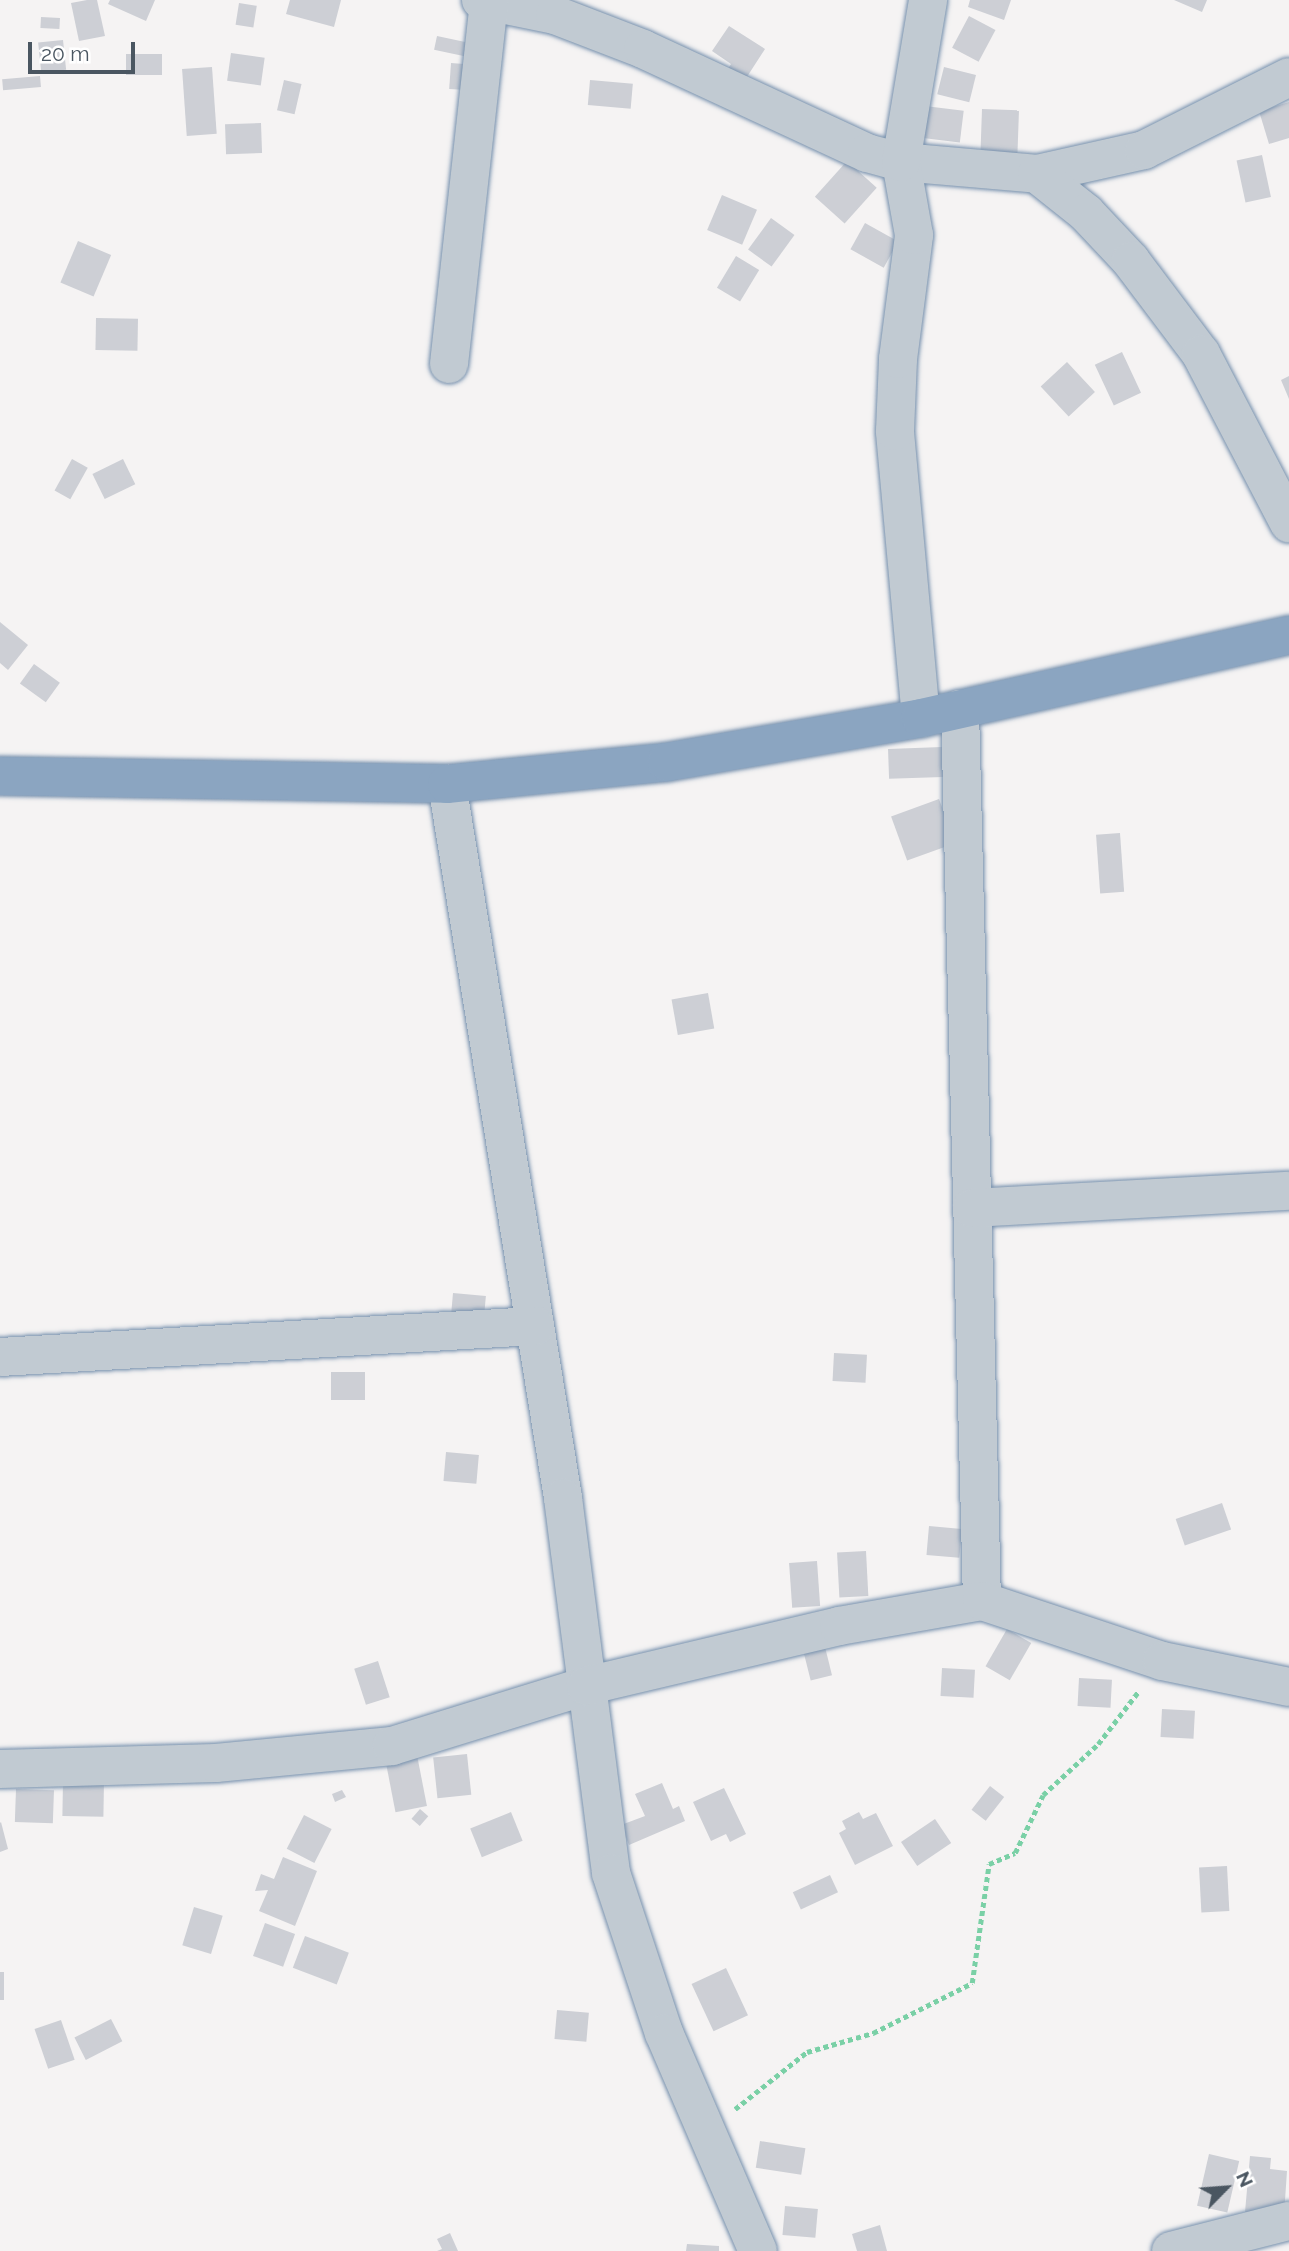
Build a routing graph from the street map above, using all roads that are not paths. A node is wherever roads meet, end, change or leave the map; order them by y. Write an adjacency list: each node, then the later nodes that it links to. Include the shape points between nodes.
1 (487, 0): 4 (street, via 555,15 643,49 867,153); 6 (street)
2 (928, 0): 4 (street)
3 (1289, 77): 5 (street, via 1144,150)
4 (901, 162): 5 (street); 10 (street, via 914,235 898,359 895,431)
5 (1037, 174): 7 (street, via 1086,213 1131,261 1201,355)
6 (449, 364)
7 (1289, 523)
8 (1289, 635): 9 (highway)
9 (960, 709): 10 (highway); 14 (street)
10 (921, 719): 12 (highway, via 667,762)
11 (0, 776): 12 (highway)
12 (447, 784): 15 (street)
13 (1289, 1191): 14 (street)
14 (972, 1208): 17 (street)
15 (535, 1326): 16 (street); 18 (street, via 563,1498)
16 (0, 1357)
17 (982, 1601): 18 (street, via 839,1626); 19 (street, via 1162,1661)
18 (586, 1686): 20 (street, via 392,1746 216,1763); 22 (street, via 611,1873 664,2033)
19 (1289, 1687)
20 (0, 1769)
21 (1289, 2221): 23 (street)
22 (758, 2251)
23 (1171, 2251)

